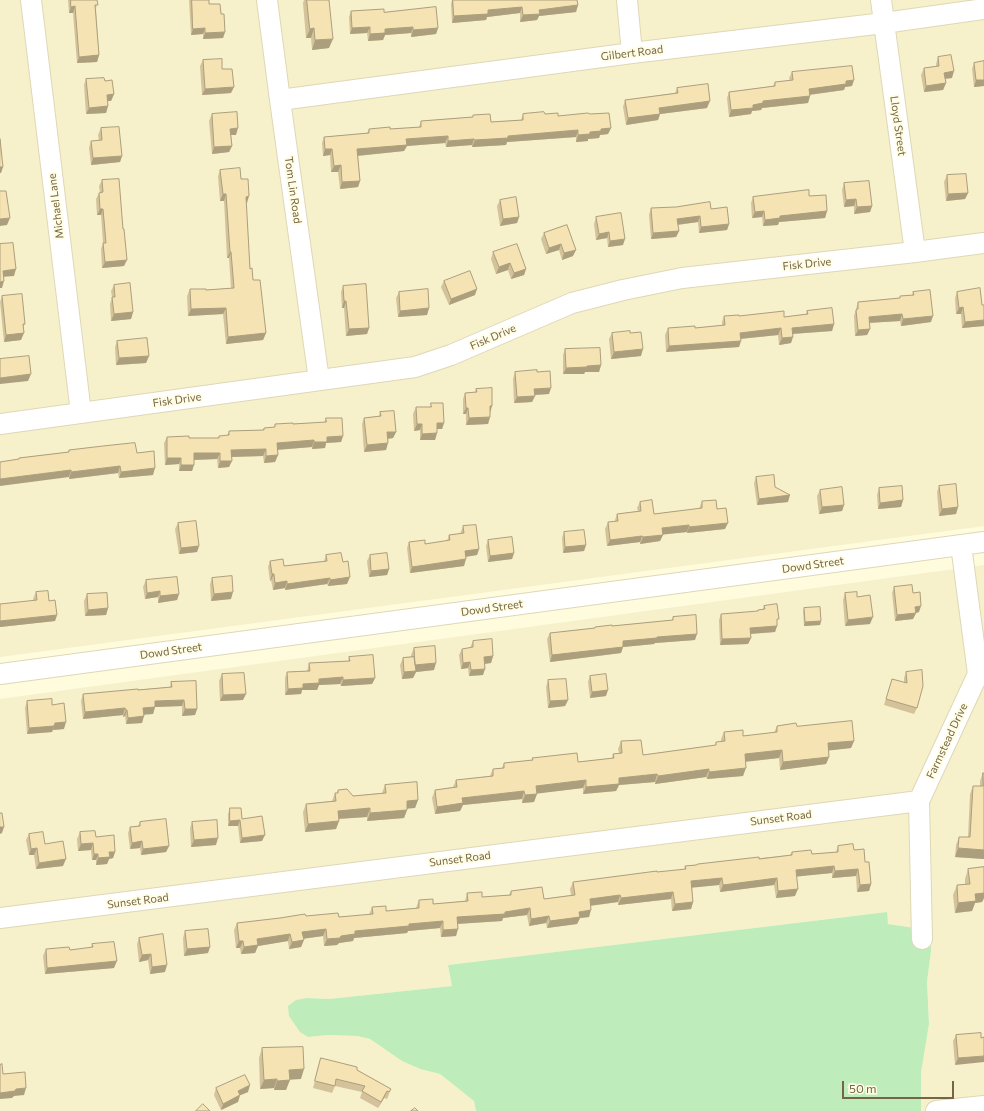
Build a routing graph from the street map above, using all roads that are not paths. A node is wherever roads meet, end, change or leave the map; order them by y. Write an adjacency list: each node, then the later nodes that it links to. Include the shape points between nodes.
1 (31, 0): 12 (street, Michael Lane)
2 (267, 0): 8 (street, Tom Lin Road)
3 (627, 0): 7 (street)
4 (881, 0): 6 (street, Lloyd Street)
5 (984, 9): 6 (street, Gilbert Road)
6 (884, 23): 7 (street, Gilbert Road); 10 (street, Lloyd Street)
7 (632, 52): 8 (street, Gilbert Road)
8 (280, 100): 11 (street, Tom Lin Road)
9 (984, 243): 10 (street, Fisk Drive)
10 (915, 252): 11 (street, Fisk Drive, via 682,278 623,290 572,303 451,355 415,367)
11 (320, 380): 12 (street, Fisk Drive)
12 (81, 413): 13 (street, Fisk Drive)
13 (0, 424)
14 (984, 542): 15 (street, Dowd Street)
15 (961, 545): 16 (street, Dowd Street); 17 (street, Farmstead Drive, via 978,674)
16 (0, 674)
17 (919, 800): 18 (street, Sunset Road); 19 (street, Farmstead Drive)
18 (0, 918)
19 (922, 939)
20 (984, 1106): 21 (street)
21 (936, 1111)

